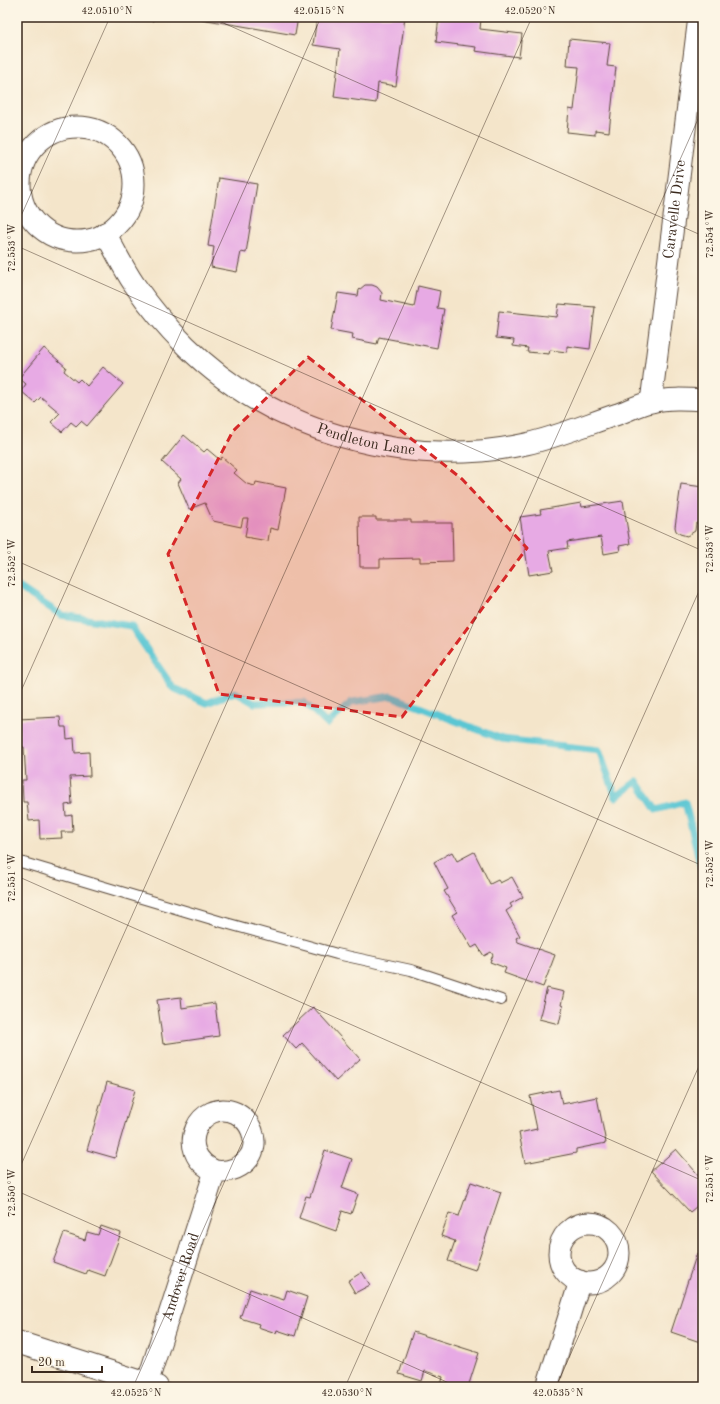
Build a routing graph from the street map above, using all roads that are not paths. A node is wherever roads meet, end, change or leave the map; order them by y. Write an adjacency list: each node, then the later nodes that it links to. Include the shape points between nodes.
1 (699, 17): 4 (street, Caravelle Drive)
2 (105, 233): 2 (street, via 126,214 131,201 134,187 129,160 122,148 99,131 86,127 58,130 32,148 25,162 21,177 21,193 26,208 34,221 60,238 91,239); 4 (street, Pendleton Lane, via 134,284 191,351 250,396 289,417 327,432 412,451 471,452 526,444)
3 (703, 400): 4 (street, Pendleton Lane, via 678,398)
4 (651, 402)
5 (17, 861): 6 (lane, via 253,931 337,954 411,970)
6 (501, 1000)
7 (215, 1171): 10 (street, Andover Road)
8 (580, 1281): 11 (street)
9 (17, 1342): 10 (street)
10 (152, 1385)
11 (547, 1387)

